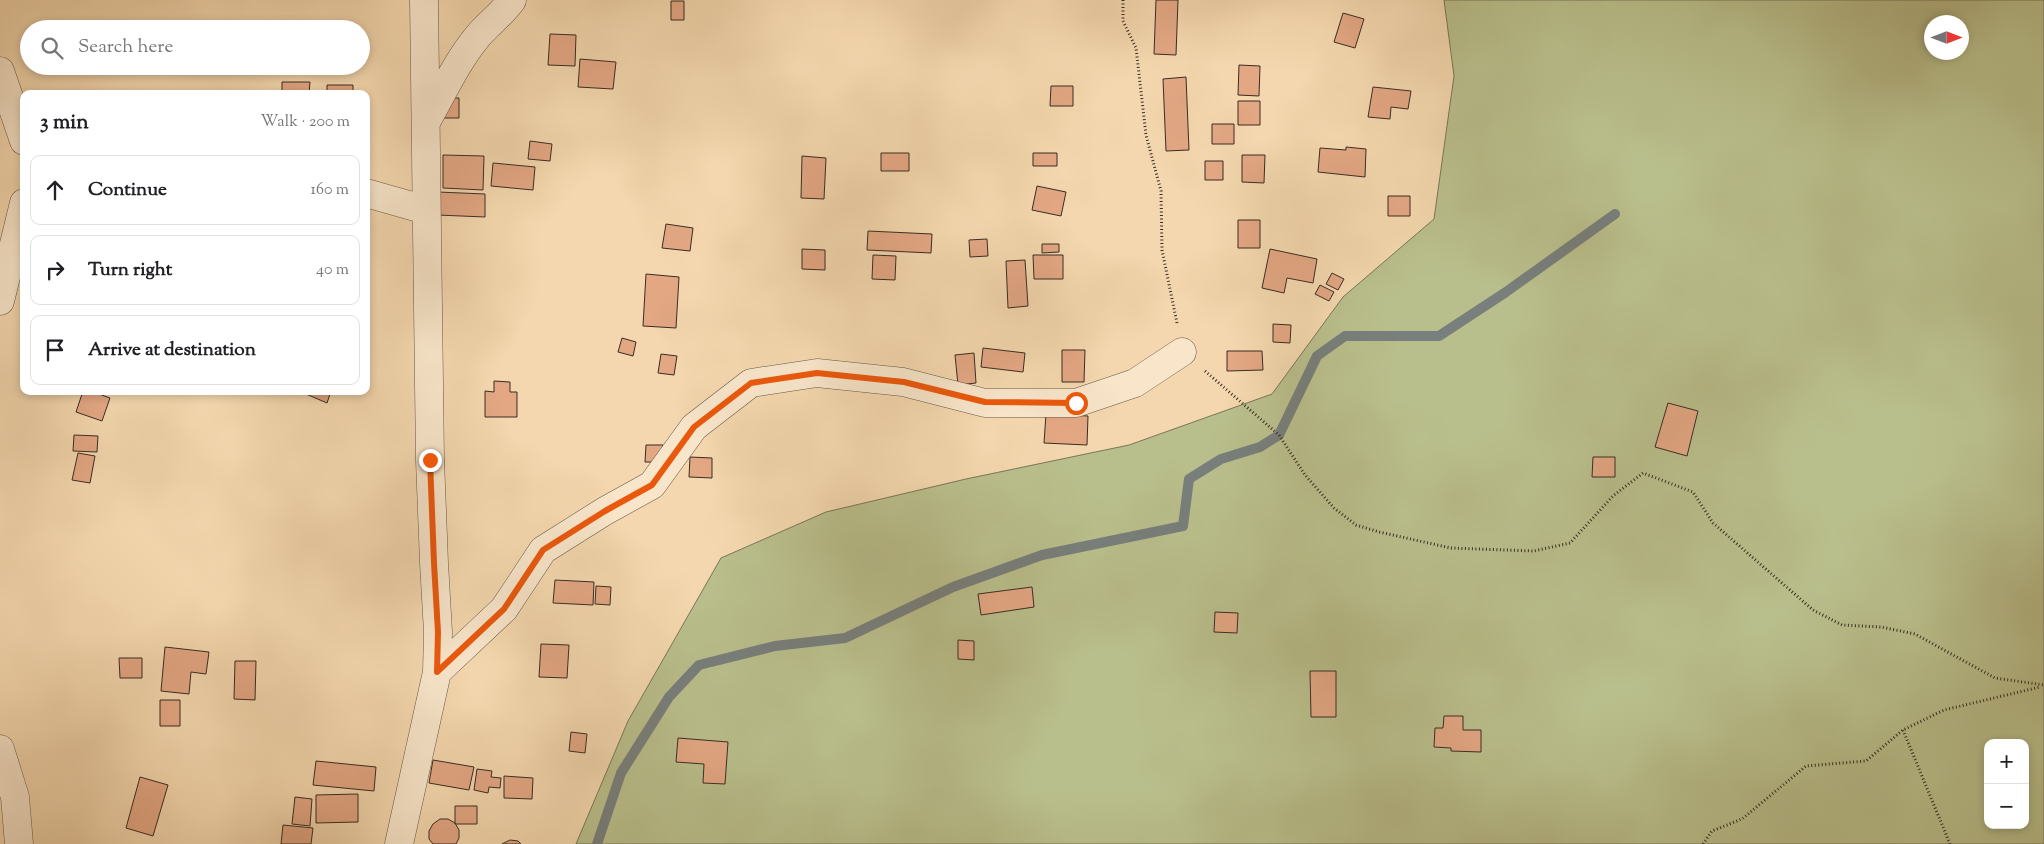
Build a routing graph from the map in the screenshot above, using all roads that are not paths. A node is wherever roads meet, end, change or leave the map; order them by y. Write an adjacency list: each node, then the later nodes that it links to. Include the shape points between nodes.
1 (424, 0): 4 (street)
2 (512, 0): 4 (street, via 478,36)
3 (0, 72): 5 (street)
4 (425, 123): 7 (street)
5 (20, 130)
6 (370, 194): 7 (street)
7 (426, 210): 11 (street)
8 (20, 219): 9 (street)
9 (0, 300)
10 (1182, 352): 11 (street, via 1136,383 1076,403 985,402 904,382 817,373 751,383 694,427 652,485 543,550 504,609)
11 (437, 672): 14 (street)
12 (0, 749): 13 (street, via 15,797)
13 (19, 844)
14 (399, 844)

